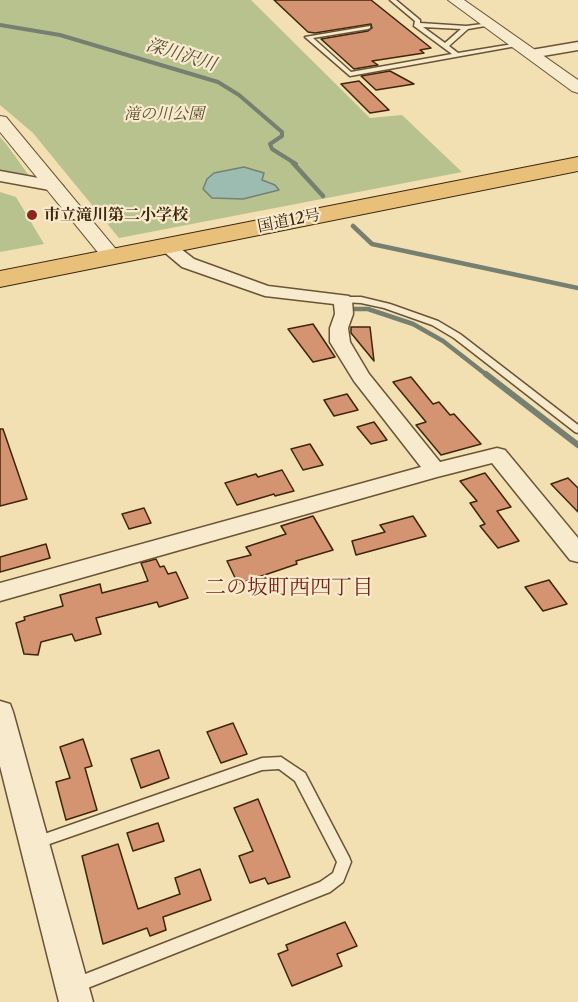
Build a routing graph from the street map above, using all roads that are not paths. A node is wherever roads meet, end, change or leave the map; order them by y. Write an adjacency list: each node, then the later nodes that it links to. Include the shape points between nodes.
1 (393, 0): 4 (lane, via 418,21)
2 (455, 0): 3 (street)
3 (489, 24): 6 (lane); 9 (street)
4 (416, 25): 6 (lane); 7 (lane)
5 (368, 27): 10 (lane, via 308,36 350,74)
6 (466, 28): 7 (lane)
7 (445, 46): 10 (lane)
8 (578, 46): 9 (street)
9 (525, 50): 10 (lane); 11 (street)
10 (457, 55)
11 (578, 87)
12 (0, 121): 15 (street)
13 (577, 165): 16 (highway, 国道12号)
14 (0, 176): 15 (street)
15 (55, 186): 17 (street)
16 (166, 246): 17 (highway, 国道12号); 19 (street, via 188,263 265,291)
17 (112, 257): 18 (highway, 国道12号)
18 (0, 279)
19 (343, 300): 20 (lane, via 387,306 435,323); 21 (street, via 340,342 361,377)
20 (578, 430)
21 (435, 470): 22 (street, via 497,455); 23 (street)
22 (578, 554)
23 (0, 592)
24 (0, 712): 25 (street)
25 (5, 755): 26 (street)
26 (34, 843): 27 (street); 27 (lane, via 261,764 281,763 300,777 344,862 338,878 325,887)
27 (74, 994)

